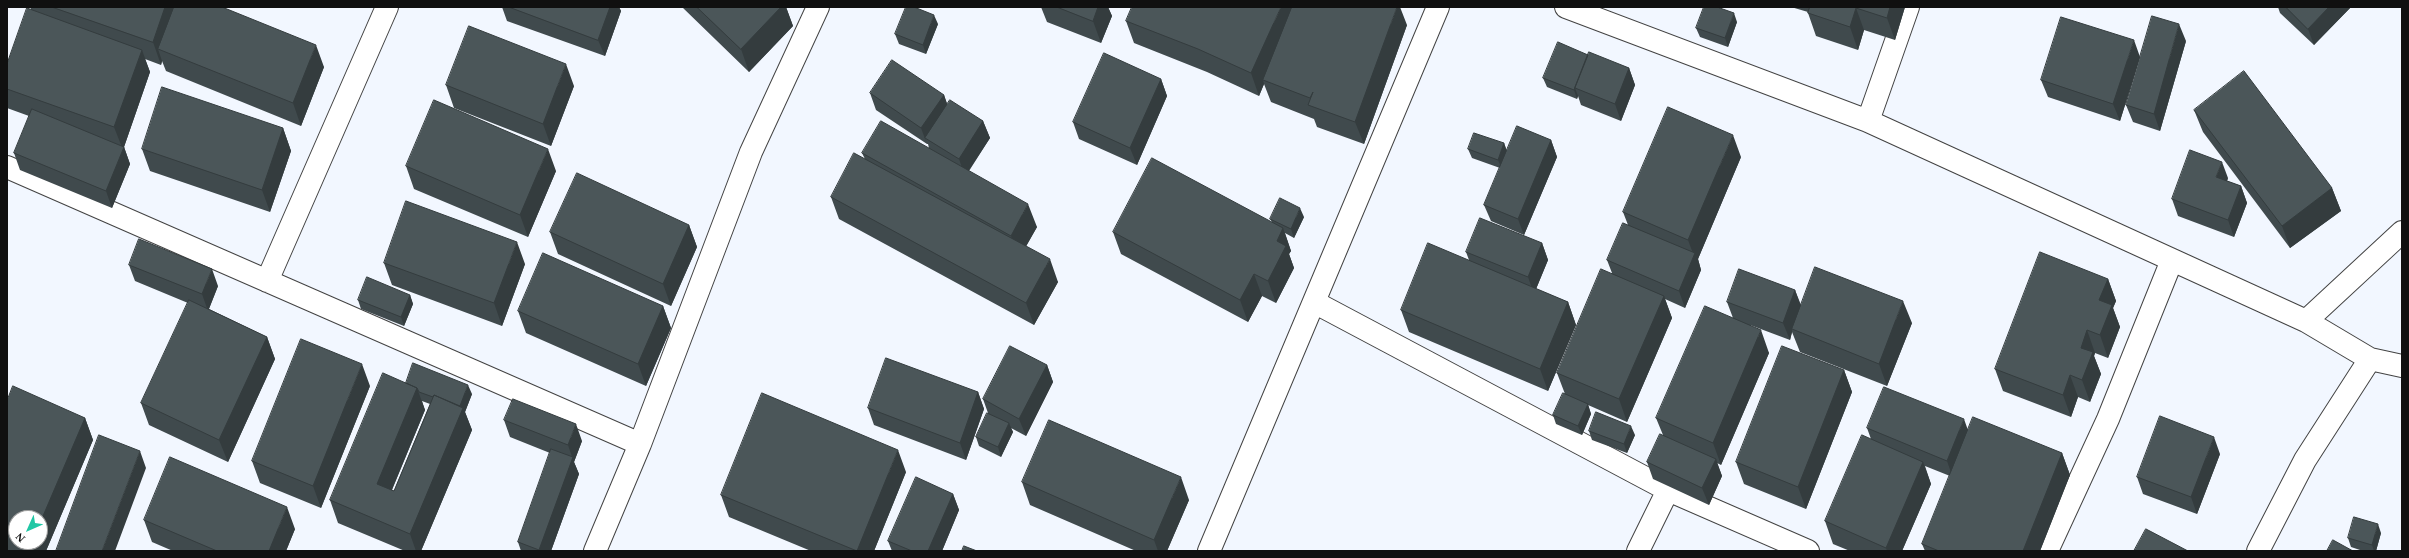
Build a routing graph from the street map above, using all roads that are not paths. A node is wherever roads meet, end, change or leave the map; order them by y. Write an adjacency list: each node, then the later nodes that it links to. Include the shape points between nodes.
1 (387, 7): 10 (street)
2 (818, 7): 15 (street, via 751,152)
3 (1438, 7): 11 (street)
4 (1566, 7): 6 (street)
5 (1908, 7): 6 (street)
6 (1868, 121): 9 (street)
7 (7, 167): 10 (street)
8 (2402, 232): 12 (street)
9 (2172, 260): 12 (street); 21 (street, via 2108,419)
10 (267, 281): 15 (street)
11 (1314, 302): 16 (street); 18 (street)
12 (2306, 321): 13 (street)
13 (2370, 359): 14 (street); 22 (street, via 2304,460)
14 (2402, 366)
15 (640, 444): 17 (street)
16 (1668, 490): 19 (street); 20 (street)
17 (595, 551)
18 (1209, 551)
19 (1638, 551)
20 (1808, 551)
21 (2048, 551)
22 (2258, 551)

